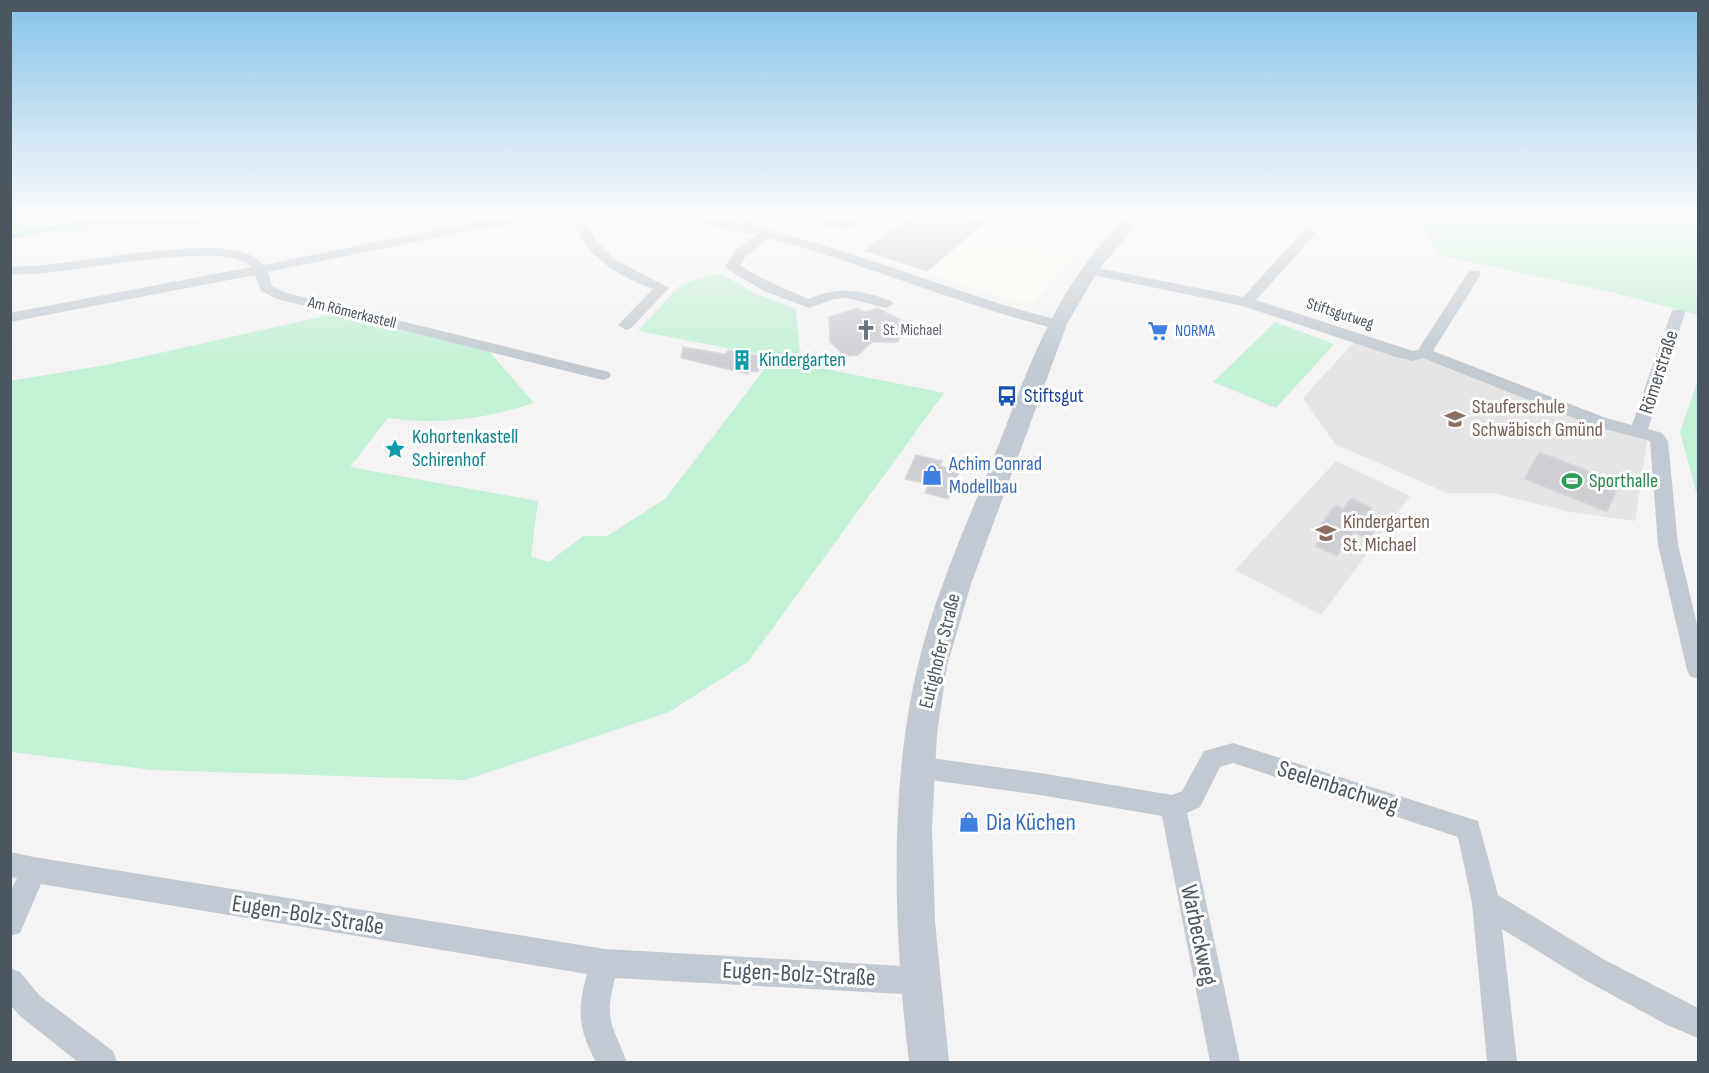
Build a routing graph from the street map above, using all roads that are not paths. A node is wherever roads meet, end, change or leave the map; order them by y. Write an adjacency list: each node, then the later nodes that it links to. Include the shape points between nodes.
1 (95, 264): 9 (street, Am Römerkastell)
2 (256, 264): 10 (street, Am Römerkastell)
3 (289, 264): 10 (street)
4 (614, 264): 18 (street, via 662,288)
5 (733, 264): 14 (street, via 746,277 809,304 849,292)
6 (867, 264): 17 (street)
7 (1093, 264): 11 (street, Eutighofer Straße)
8 (1281, 264): 13 (street)
9 (10, 270)
10 (260, 270): 16 (street); 20 (street, Am Römerkastell, via 266,288 282,296)
11 (1088, 270): 13 (street, Stiftsgutweg); 17 (street, Eutighofer Straße)
12 (1474, 274): 19 (street)
13 (1246, 302): 19 (street, Stiftsgutweg, via 1402,354)
14 (886, 304)
15 (1678, 313): 21 (street, Römerstraße)
16 (10, 318)
17 (1057, 324): 23 (street, Eutighofer Straße, via 946,612 928,686)
18 (626, 325)
19 (1424, 353): 21 (street, Stiftsgutweg, via 1600,422)
20 (603, 375)
21 (1648, 434): 22 (street, Römerstraße, via 1659,441 1668,545)
22 (1698, 670)
23 (916, 767): 24 (street); 29 (street, Eutighofer Straße, via 913,870)
24 (1173, 807): 26 (street, Seelenbachweg, via 1191,799 1212,759 1233,753 1469,829); 35 (street, Warbeckweg)
25 (22, 867): 27 (street); 28 (street, Eugen-Bolz-Straße)
26 (1486, 903): 31 (street, via 1593,969); 36 (street)
27 (10, 923)
28 (605, 963): 29 (street, Eugen-Bolz-Straße); 33 (street, via 592,1014 596,1035)
29 (921, 981): 34 (street, Eutighofer Straße)
30 (10, 982): 32 (street, via 30,1006)
31 (1698, 1023)
32 (102, 1062)
33 (612, 1062)
34 (929, 1062)
35 (1225, 1062)
36 (1502, 1062)

